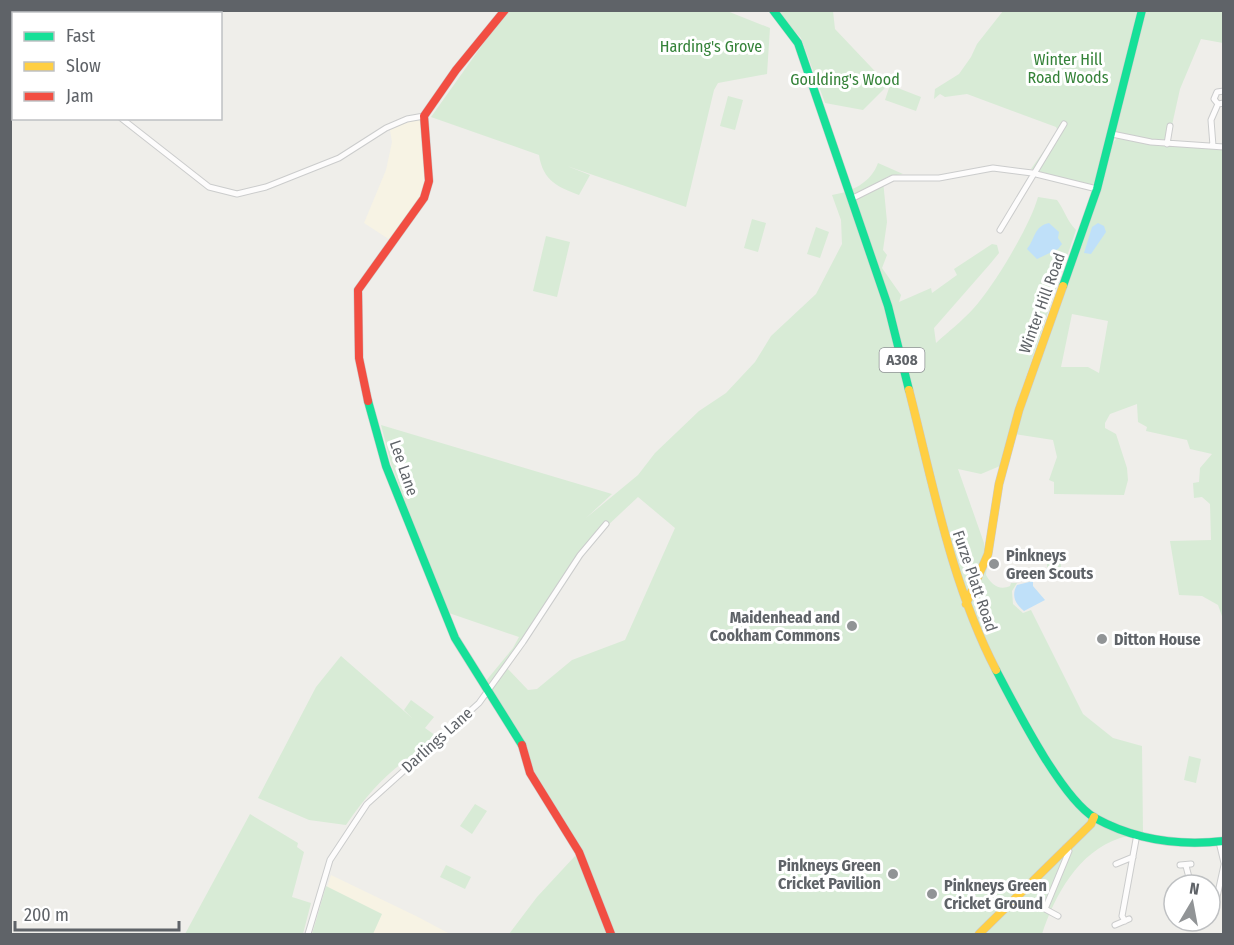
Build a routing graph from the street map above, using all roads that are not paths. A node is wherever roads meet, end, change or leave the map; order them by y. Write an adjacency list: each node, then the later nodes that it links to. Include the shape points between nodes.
1 (505, 10): 6 (street)
2 (773, 10): 16 (street, A308, via 798,43)
3 (1142, 10): 10 (street, Winter Hill Road)
4 (1224, 92): 5 (street, via 1214,95)
5 (1221, 104): 12 (street, via 1211,120)
6 (424, 116): 7 (street, via 386,128 339,158 266,187 237,194 209,187); 20 (street, Lee Lane, via 429,181 411,219 358,290 359,358 386,466 420,555 455,638)
7 (125, 120)
8 (1064, 124): 14 (street)
9 (1170, 126): 11 (street)
10 (1112, 134): 11 (street); 15 (street, Winter Hill Road)
11 (1167, 144): 12 (street)
12 (1213, 146): 13 (street)
13 (1224, 147)
14 (1032, 173): 15 (street); 16 (street, via 993,168 939,178 893,178); 17 (street)
15 (1096, 189): 19 (street, Winter Hill Road, via 1019,410 999,484 988,554)
16 (853, 198): 19 (street, Furze Platt Road / A308, via 888,306)
17 (1000, 230)
18 (606, 524): 20 (street, Darlings Lane, via 580,555)
19 (966, 604): 23 (street, Furze Platt Road / A308, via 1027,729 1075,799)
20 (488, 690): 21 (street, Darlings Lane); 22 (street, Lee Lane)
21 (479, 703): 22 (street); 35 (street, Darlings Lane, via 367,804 330,860)
22 (495, 705): 36 (street, Lee Lane, via 520,738 535,783 579,852)
23 (1094, 817): 24 (street, Furze Platt Road / A308); 26 (street)
24 (1137, 834): 25 (street, Furze Platt Road / A308, via 1169,842); 27 (street)
25 (1221, 841): 29 (street)
26 (1066, 848): 32 (street, via 1069,851 1045,909); 34 (street)
27 (1133, 857): 28 (street); 33 (street, via 1122,916 1127,920)
28 (1116, 864)
29 (1224, 864)
30 (1186, 865): 31 (street)
31 (1188, 873)
32 (1058, 916)
33 (1115, 925)
34 (988, 927): 37 (street); 38 (street)
35 (308, 934)
36 (612, 934)
37 (979, 934)
38 (993, 934)

